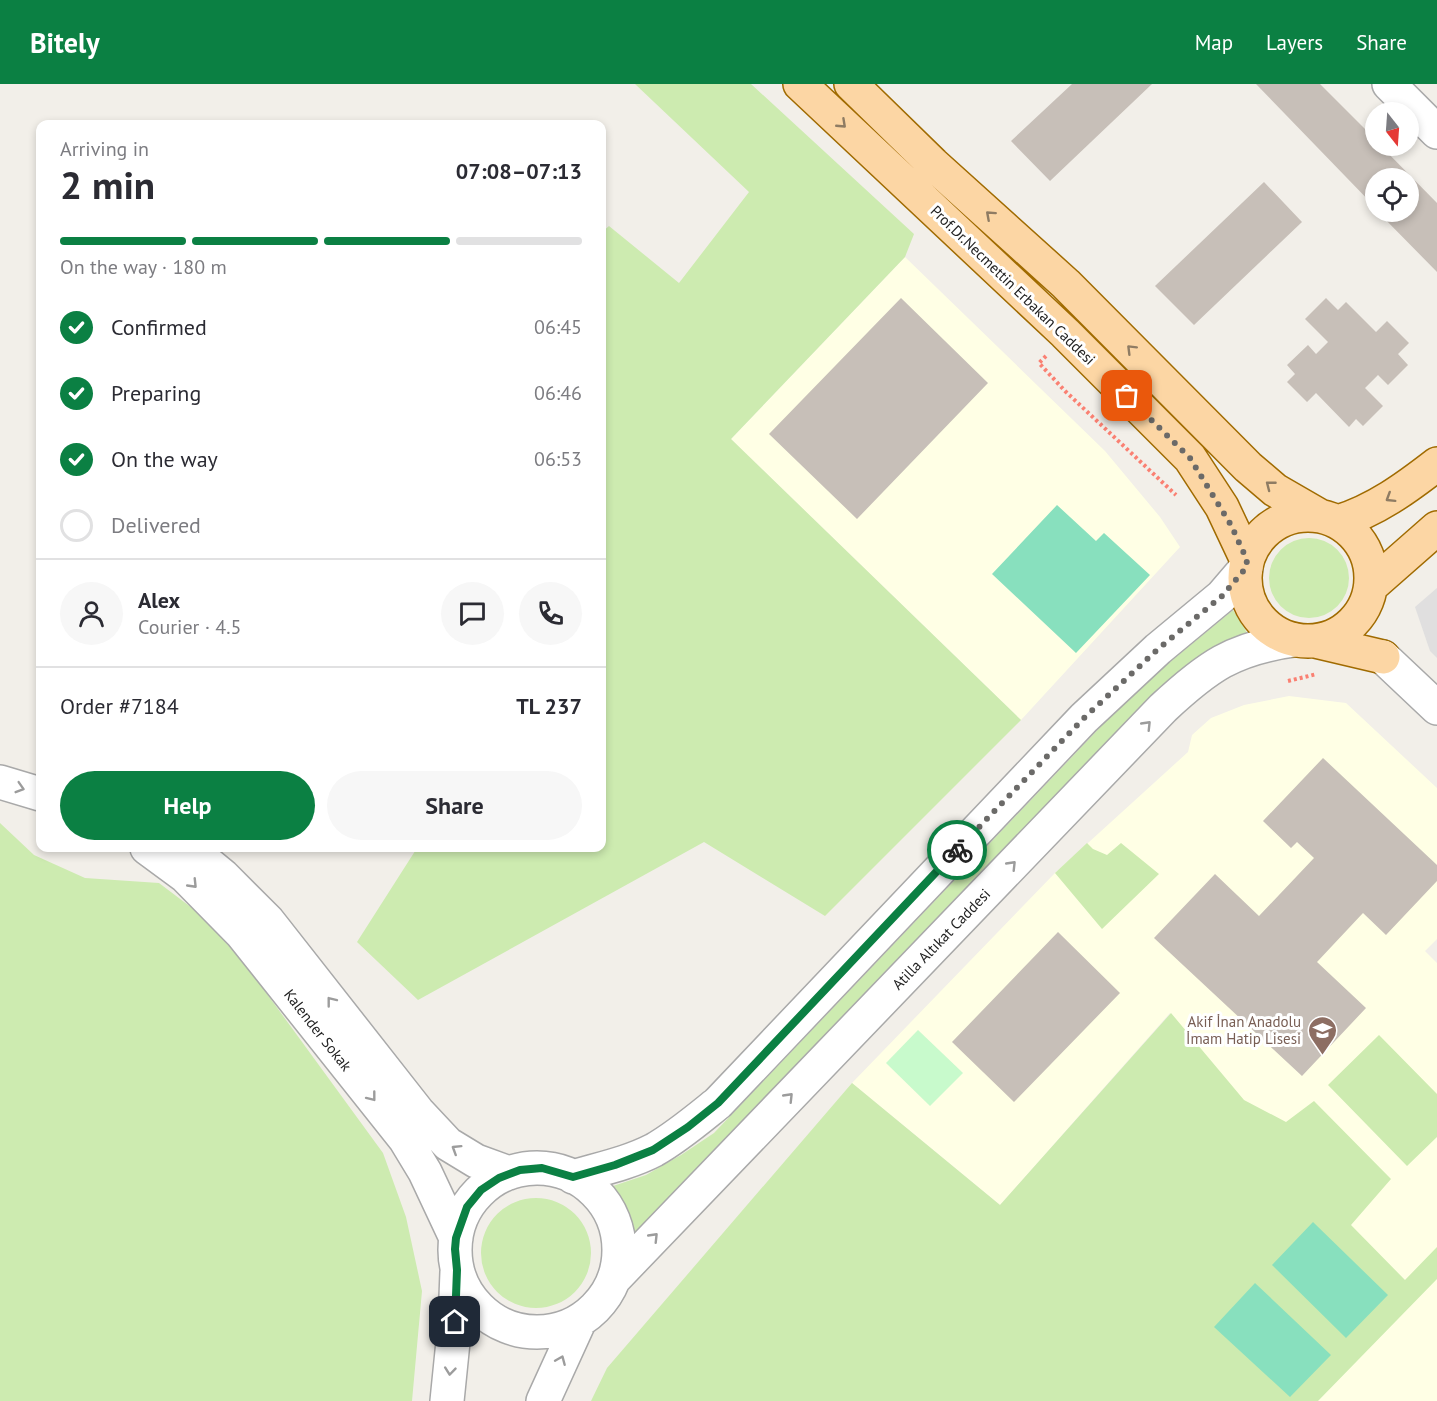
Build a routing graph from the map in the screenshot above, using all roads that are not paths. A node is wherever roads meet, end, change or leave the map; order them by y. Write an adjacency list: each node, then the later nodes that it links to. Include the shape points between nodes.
1 (800, 84): 8 (main road, Prof.Dr.Necmettin Erbakan Caddesi, one-way to 8, via 1065,333 1190,458 1227,516)
2 (851, 84): 6 (main road, one-way to 2, via 1275,490 1248,467 1066,284)
3 (1389, 84): 4 (street)
4 (1434, 123)
5 (1437, 464): 6 (main road, one-way to 6, via 1382,503)
6 (1329, 519): 8 (main road, via 1300,516 1281,522 1264,533); 9 (main road, via 1354,534 1366,551 1372,570)
7 (1437, 528): 9 (main road)
8 (1246, 564): 10 (main road, via 1248,598 1255,613 1279,635); 20 (street, via 1222,596 1084,718 718,1103 653,1150)
9 (1370, 593): 10 (main road, via 1351,626 1334,636); 11 (main road, via 1374,632)
10 (1305, 641): 11 (main road); 23 (street, Atilla Altıkat Caddesi, one-way to 10, via 1163,708 1194,680 1231,656 1270,643)
11 (1383, 657): 12 (street)
12 (1437, 708)
13 (0, 759): 14 (street)
14 (36, 770)
15 (0, 782): 16 (street, one-way to 16)
16 (36, 793)
17 (152, 852): 21 (street, Kalender Sokak, one-way to 21, via 185,876 242,934 398,1130 425,1172)
18 (194, 852): 19 (street, Kalender Sokak, one-way to 18, via 476,1161 448,1144 418,1112 268,921)
19 (509, 1173): 20 (street, via 542,1168); 21 (street, via 474,1198 462,1217)
20 (573, 1177): 23 (street, via 591,1189 611,1215 619,1247)
21 (456, 1238): 22 (street)
22 (457, 1270): 24 (street, via 471,1300 487,1316 506,1326 538,1332 560,1329); 25 (street, one-way to 25)
23 (614, 1279): 24 (street, via 604,1298)
24 (580, 1320): 26 (street, one-way to 24)
25 (447, 1401)
26 (543, 1401)

